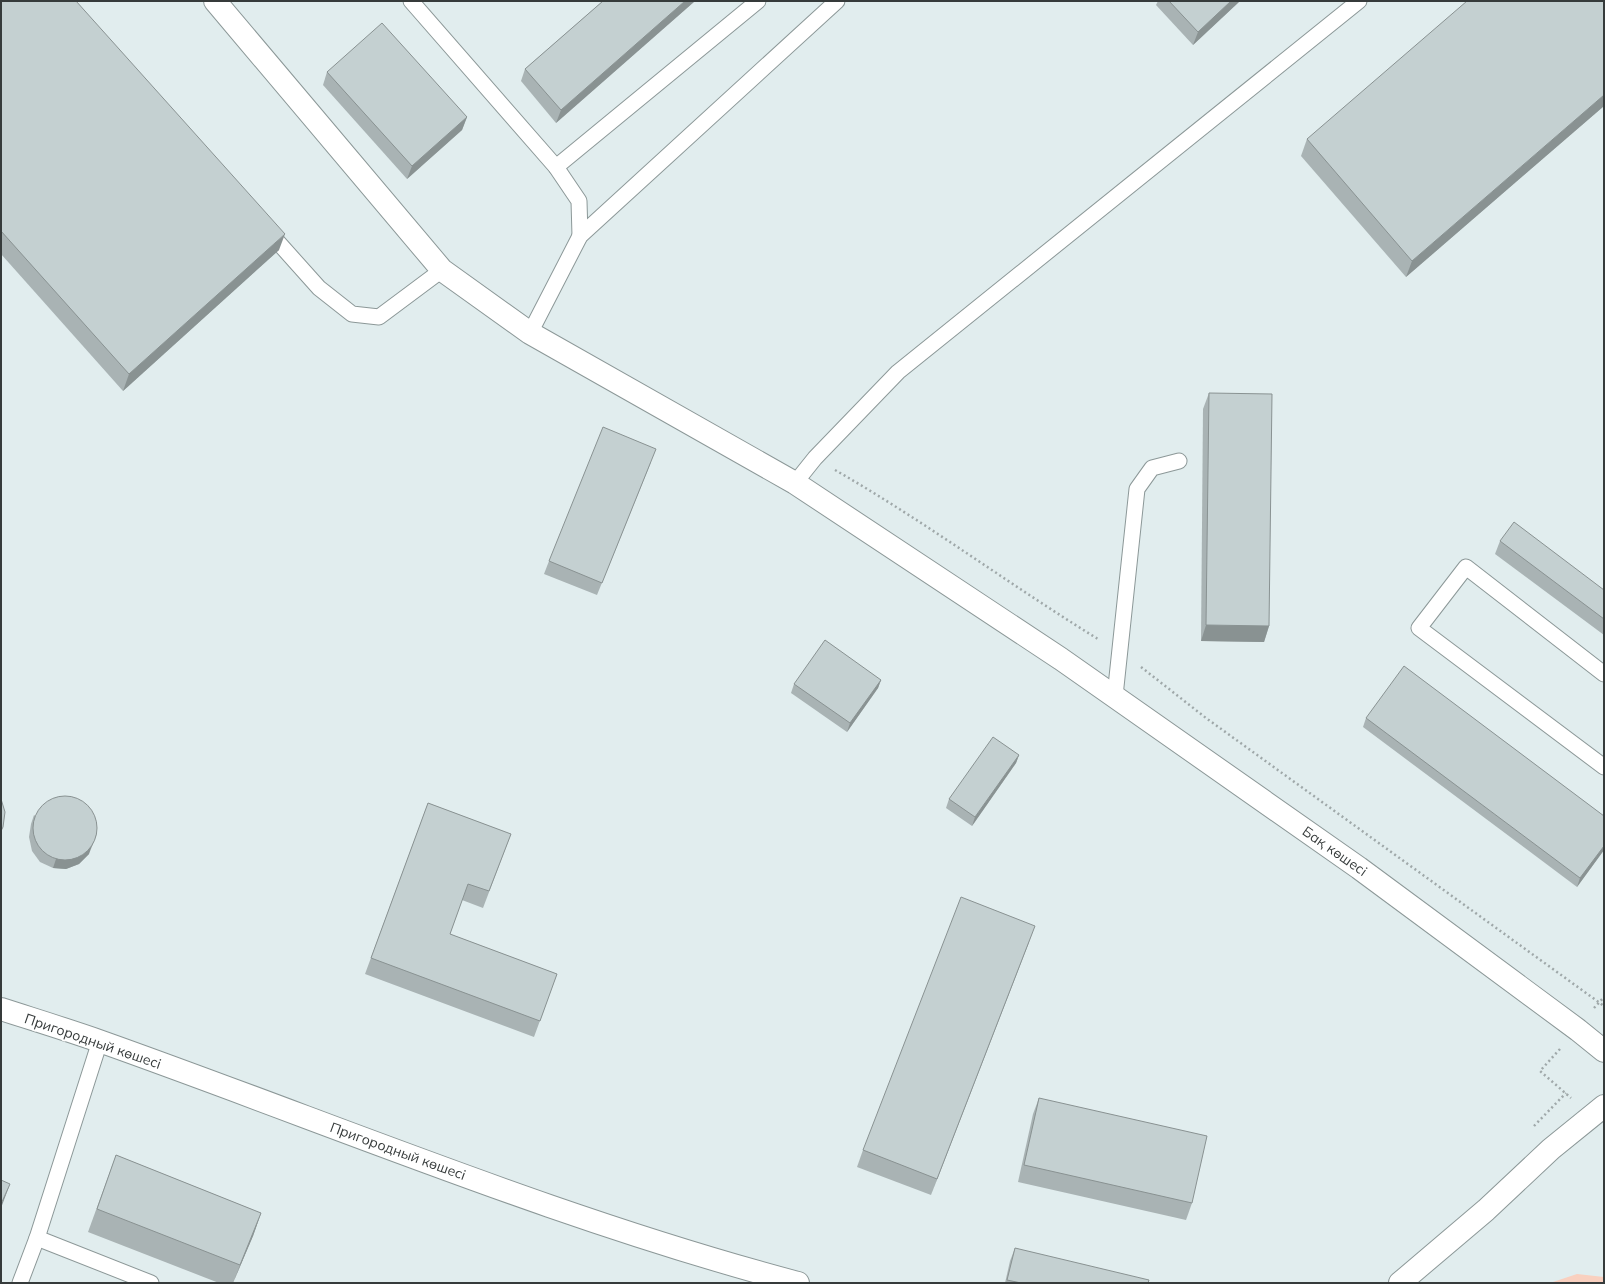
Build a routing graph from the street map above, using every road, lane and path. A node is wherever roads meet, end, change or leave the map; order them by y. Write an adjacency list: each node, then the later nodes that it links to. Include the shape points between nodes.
1 (215, 1): 9 (street, Бақ көшесі)
2 (411, 1): 6 (lane)
3 (758, 1): 6 (lane)
4 (837, 1): 8 (lane)
5 (1359, 1): 11 (lane, via 898,372)
6 (556, 167): 8 (lane, via 579,201)
7 (261, 223): 9 (lane, via 319,288 352,314 379,317)
8 (580, 236): 10 (lane)
9 (442, 270): 10 (street, Бақ көшесі)
10 (530, 333): 13 (street, Бақ көшесі)
11 (815, 458): 13 (lane); 14 (path, via 871,491 1057,614)
12 (1179, 460): 14 (lane, via 1152,468 1137,489)
13 (795, 483): 16 (street, Бақ көшесі)
14 (1120, 652): 16 (lane); 19 (path, via 1212,723)
15 (1604, 674): 17 (lane, via 1466,567 1419,628)
16 (1115, 696): 23 (street, Бақ көшесі, via 1359,868)
17 (1604, 767)
18 (1604, 997): 19 (path)
19 (1599, 1002): 20 (path)
20 (1604, 1006)
21 (1, 1009): 22 (street, Пригородный көшесі)
22 (100, 1041): 25 (lane); 28 (street, Пригородный көшесі, via 410,1157 610,1227)
23 (1604, 1051)
24 (1604, 1106): 29 (street, via 1551,1149 1486,1210)
25 (37, 1238): 26 (lane); 27 (lane)
26 (20, 1283)
27 (151, 1283)
28 (798, 1283)
29 (1400, 1283)

